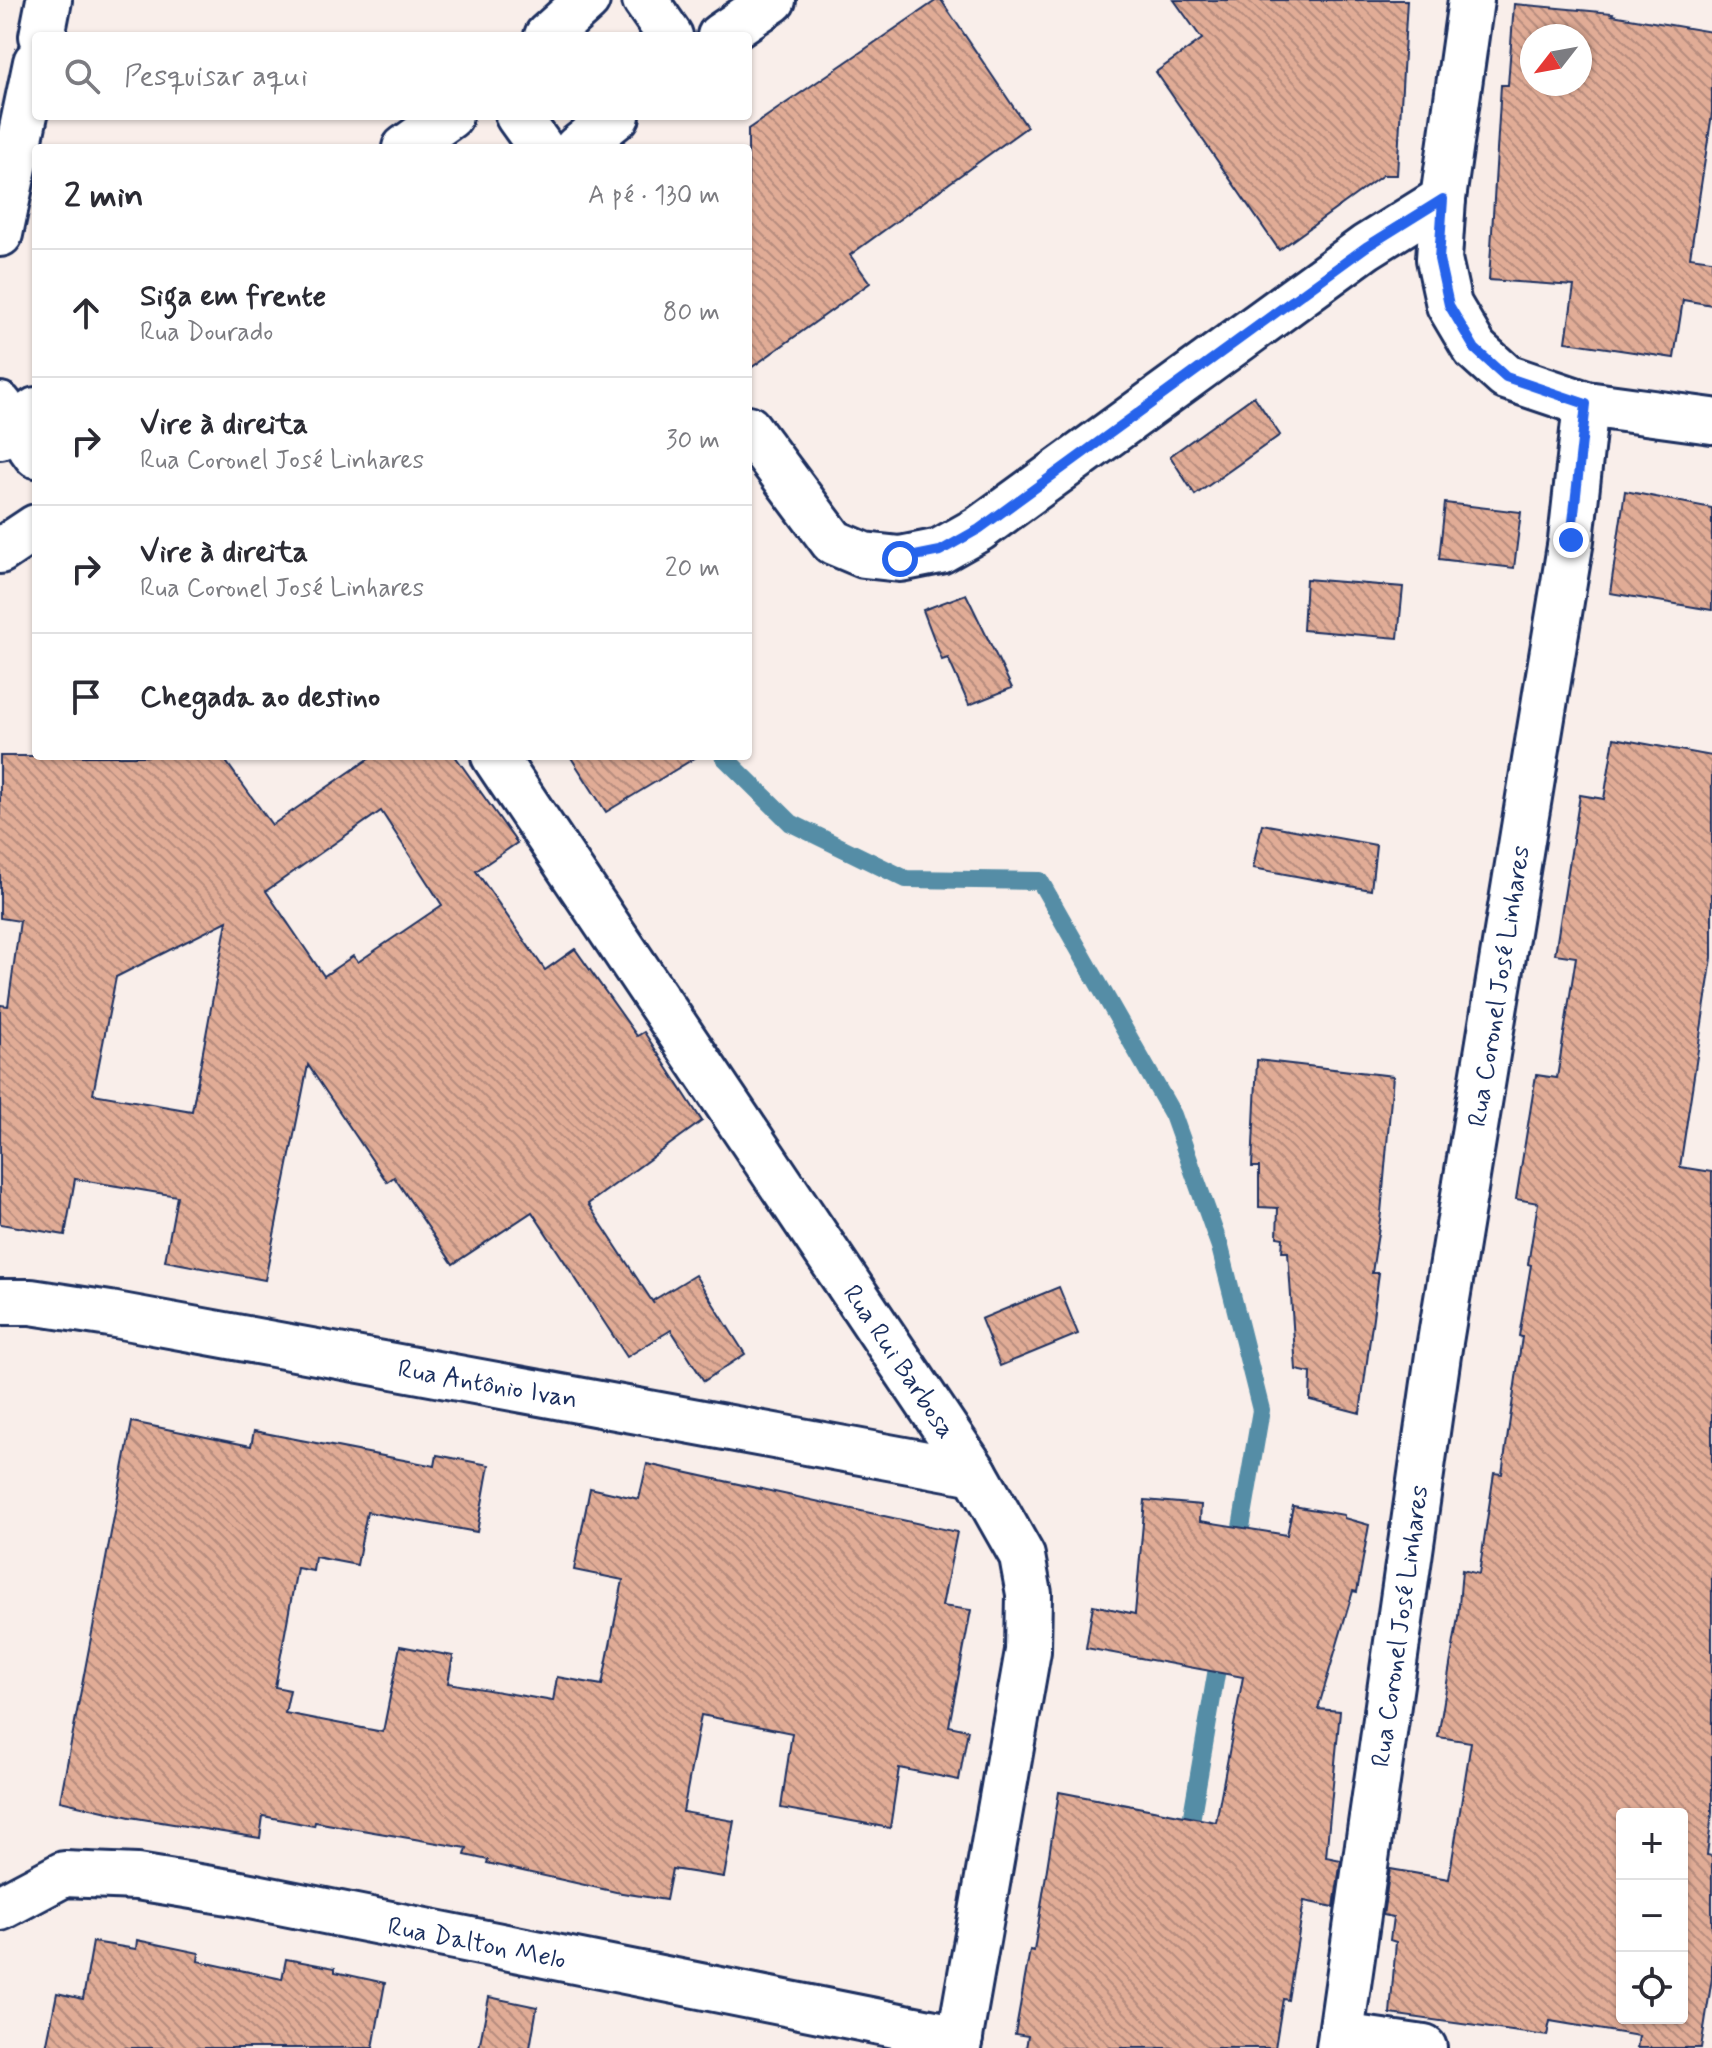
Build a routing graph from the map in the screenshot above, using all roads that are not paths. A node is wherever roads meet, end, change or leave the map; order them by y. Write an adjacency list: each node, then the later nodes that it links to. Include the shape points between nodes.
1 (49, 0): 6 (street)
2 (587, 0): 7 (street)
3 (645, 0): 8 (street)
4 (773, 0): 9 (street)
5 (1471, 0): 17 (street)
6 (43, 32)
7 (551, 32)
8 (667, 32)
9 (726, 32)
10 (32, 81): 18 (street)
11 (444, 120): 14 (street)
12 (521, 120): 15 (street)
13 (612, 120): 16 (street)
14 (411, 144)
15 (538, 144)
16 (582, 144)
17 (1443, 199): 19 (street, via 1439,259 1449,305 1475,349 1506,377); 21 (street, via 1366,247 979,529 940,551 900,559 864,555 833,542)
18 (0, 234)
19 (1586, 404): 20 (street); 28 (street, Rua Coronel José Linhares, via 1571,540 1439,1348)
20 (1712, 421)
21 (752, 433)
22 (32, 530): 23 (street)
23 (0, 551)
24 (497, 760): 26 (street, Rua Rui Barbosa)
25 (0, 1302): 26 (street, Rua Antônio Ivan, via 110,1314)
26 (975, 1473): 29 (street, Rua Rui Barbosa, via 1022,1556 1029,1636)
27 (2, 1916): 29 (street, Rua Dalton Melo, via 64,1874 137,1877)
28 (1340, 2042): 30 (street)
29 (959, 2043)
30 (1424, 2048)

